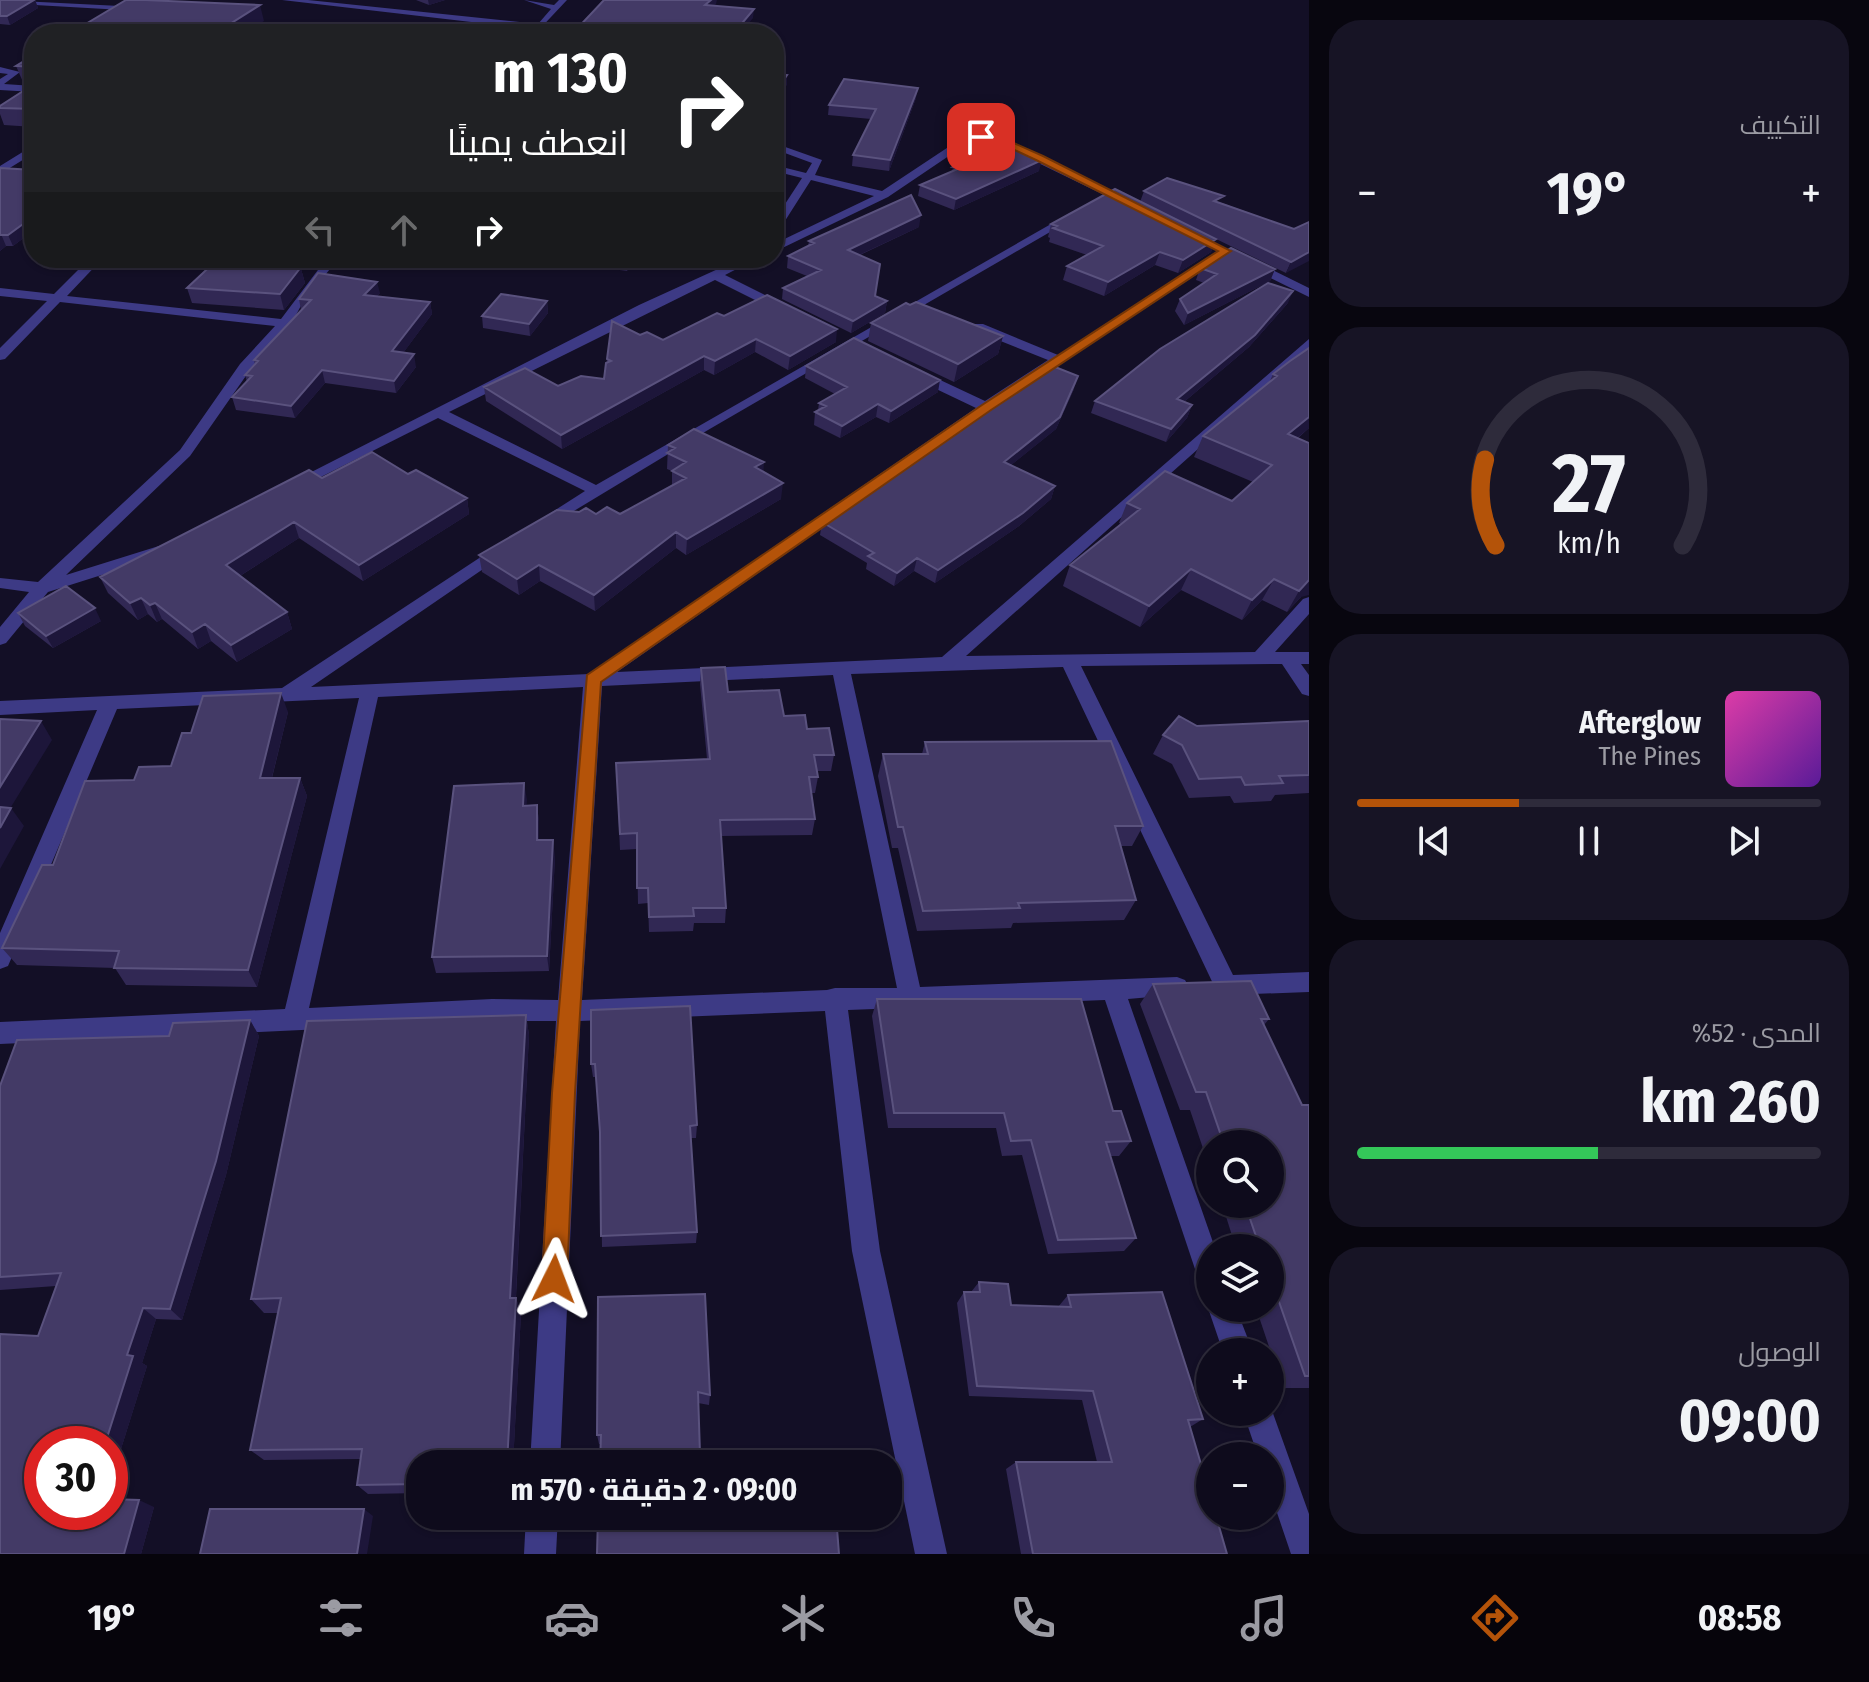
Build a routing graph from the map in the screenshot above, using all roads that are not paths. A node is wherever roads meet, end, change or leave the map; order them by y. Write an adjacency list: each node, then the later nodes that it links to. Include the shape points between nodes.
1 (141, 0): 8 (street)
2 (286, 0): 7 (street)
3 (360, 0): 7 (street)
4 (528, 0): 9 (street)
5 (563, 0): 9 (street)
6 (0, 1): 8 (street)
7 (335, 5): 12 (street)
8 (120, 7): 10 (street); 11 (street)
9 (556, 8): 13 (street)
10 (150, 9)
11 (108, 16)
12 (512, 24)
13 (543, 24)
14 (0, 70): 15 (street, via 20,69)
15 (0, 85): 16 (street)
16 (24, 88)
17 (784, 150): 21 (street, via 818,162)
18 (24, 155): 20 (street)
19 (784, 170): 21 (street)
20 (0, 171)
21 (811, 176): 22 (street); 24 (street)
22 (884, 195): 23 (street, via 969,138 981,137 995,138); 26 (street)
23 (1096, 201): 25 (street); 45 (street, via 926,306 850,342)
24 (784, 211)
25 (1148, 213)
26 (834, 220): 27 (street); 28 (street)
27 (784, 222)
28 (784, 243)
29 (86, 268): 35 (street)
30 (325, 268): 38 (street)
31 (730, 268): 32 (street)
32 (715, 275): 36 (street); 44 (street)
33 (0, 292): 35 (street)
34 (1309, 293): 41 (street, via 1219,248)
35 (57, 296): 38 (street); 40 (street)
36 (796, 315)
37 (961, 320): 41 (street)
38 (285, 323): 49 (street, via 245,367 185,453)
39 (1309, 343): 56 (street)
40 (0, 356)
41 (1059, 360): 43 (street)
42 (905, 368): 43 (street)
43 (986, 407): 58 (street)
44 (437, 412): 45 (street); 46 (street)
45 (596, 491): 61 (street)
46 (279, 493)
47 (171, 547): 49 (street)
48 (0, 583): 49 (street)
49 (42, 588): 51 (street)
50 (1309, 603): 52 (street)
51 (0, 639)
52 (1260, 658): 53 (street); 55 (street)
53 (1287, 658): 54 (street); 59 (street)
54 (1309, 658)
55 (1069, 661): 56 (street); 66 (street)
56 (947, 663): 57 (street)
57 (841, 668): 58 (street); 68 (street)
58 (593, 680): 60 (street); 70 (street)
59 (1309, 689)
60 (370, 690): 61 (street); 71 (street)
61 (287, 694): 62 (street)
62 (110, 703): 63 (street); 64 (street)
63 (0, 708)
64 (0, 959)
65 (1309, 982): 66 (street)
66 (1226, 985): 67 (street)
67 (1113, 989): 68 (street); 73 (street)
68 (911, 997): 69 (street)
69 (835, 998): 70 (street); 78 (street, via 866,1251)
70 (570, 1011): 71 (street); 75 (street)
71 (294, 1020): 72 (street)
72 (0, 1033)
73 (1197, 1234)
74 (1263, 1426): 79 (street)
75 (546, 1450)
76 (541, 1530): 77 (street)
77 (540, 1554)
78 (931, 1554)
79 (1307, 1554)

